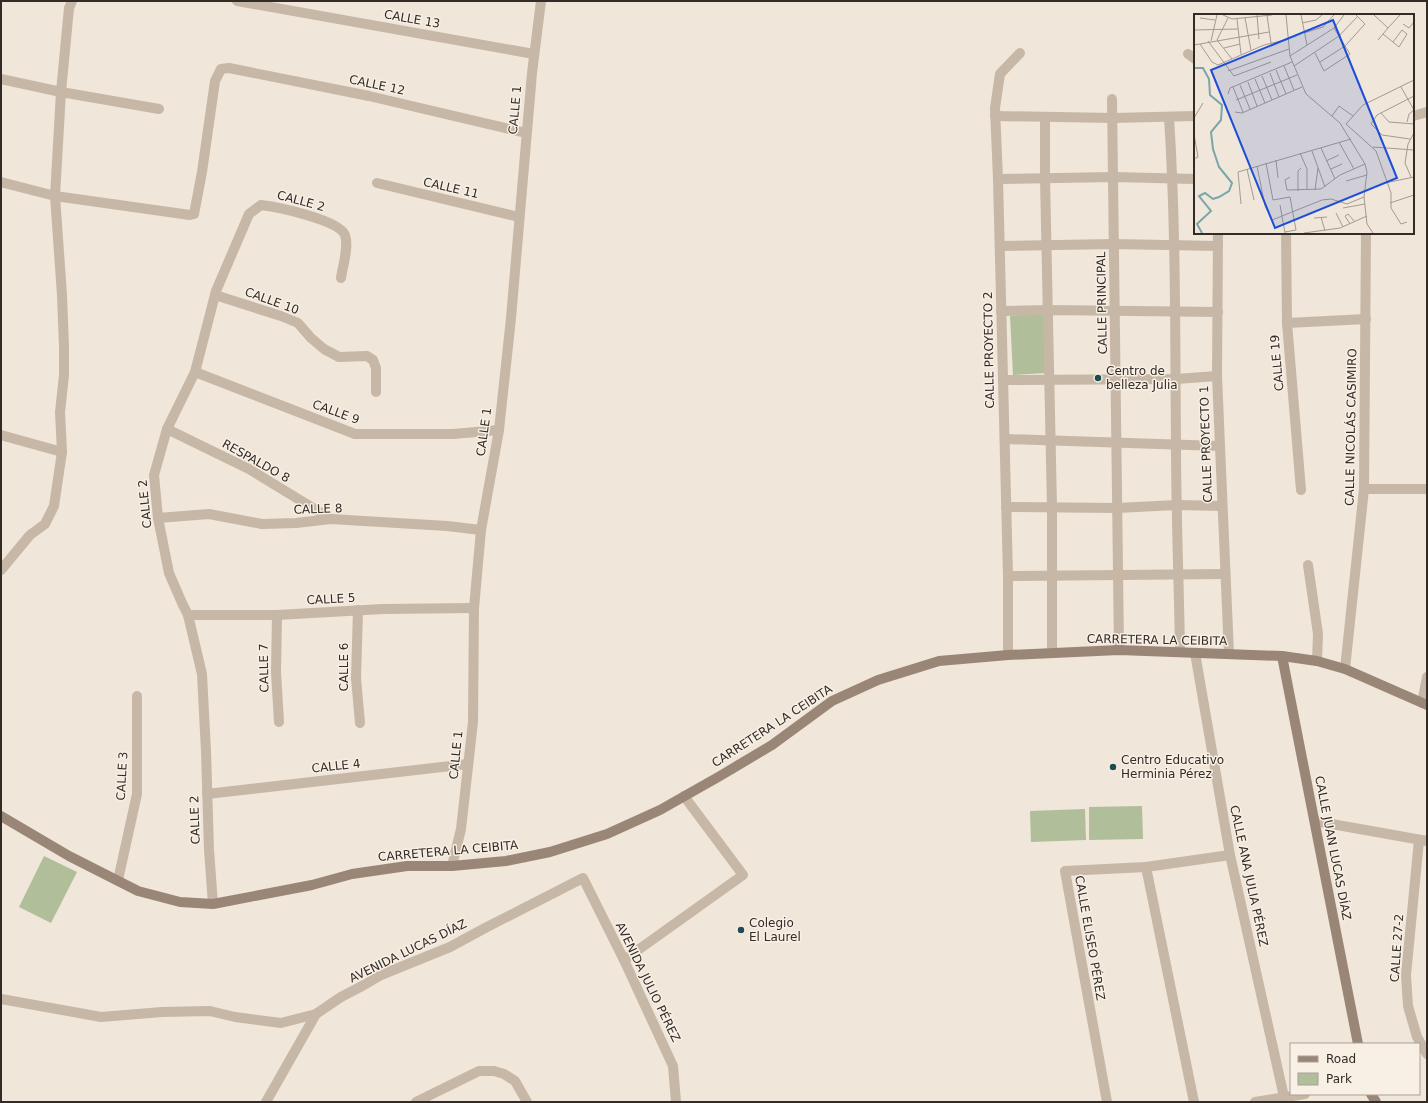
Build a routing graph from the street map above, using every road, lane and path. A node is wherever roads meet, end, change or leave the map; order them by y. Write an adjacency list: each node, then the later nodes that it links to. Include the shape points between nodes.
1 (72, 1): 7 (street, via 69,8)
2 (237, 1): 5 (street, CALLE 13)
3 (541, 1): 5 (street, CALLE 1)
4 (1020, 53): 11 (street, CALLE PROYECTO 2, via 1000,74)
5 (534, 54): 17 (street, CALLE 1)
6 (1, 79): 7 (street)
7 (61, 92): 9 (street); 25 (street)
8 (1112, 99): 16 (street, CALLE PRINCIPAL)
9 (159, 110)
10 (1427, 112): 13 (street)
11 (995, 116): 15 (street); 20 (street, CALLE PROYECTO 2)
12 (1194, 116): 14 (street)
13 (1414, 116)
14 (1169, 117): 16 (street); 21 (street)
15 (1045, 118): 16 (street); 19 (street)
16 (1113, 118): 18 (street, CALLE PRINCIPAL)
17 (526, 133): 25 (street, CALLE 12, via 369,96 229,68 221,69 215,80 194,214); 26 (street, CALLE 1)
18 (1113, 176): 19 (street); 21 (street); 30 (street, CALLE PRINCIPAL)
19 (1045, 178): 20 (street); 31 (street)
20 (998, 179): 33 (street, CALLE PROYECTO 2)
21 (1173, 179): 22 (street); 32 (street)
22 (1194, 179)
23 (1, 182): 25 (street)
24 (377, 183): 26 (street, CALLE 11)
25 (55, 196): 59 (street, via 62,295)
26 (519, 217): 52 (street, CALLE 1)
27 (1218, 234): 34 (street, CALLE PROYECTO 1)
28 (1286, 234): 43 (street, CALLE 19)
29 (1366, 234): 42 (street, CALLE NICOLÁS CASIMIRO)
30 (1114, 244): 31 (street); 32 (street); 39 (street, CALLE PRINCIPAL)
31 (1047, 245): 33 (street); 37 (street)
32 (1173, 245): 34 (street); 40 (street)
33 (1000, 246): 38 (street, CALLE PROYECTO 2)
34 (1218, 246): 41 (street, CALLE PROYECTO 1)
35 (341, 278): 36 (street, CALLE 2, via 346,247 345,235 341,229 299,213 261,205 249,214)
36 (215, 295): 44 (street, CALLE 2); 50 (street, CALLE 10, via 298,323 324,349 339,357 367,356 373,360 376,368)
37 (1048, 310): 38 (street); 39 (street); 48 (street)
38 (1002, 311): 47 (street, CALLE PROYECTO 2)
39 (1115, 312): 40 (street); 49 (street, CALLE PRINCIPAL)
40 (1176, 312): 41 (street); 46 (street)
41 (1218, 312): 45 (street, CALLE PROYECTO 1)
42 (1366, 319): 43 (street); 60 (street, CALLE NICOLÁS CASIMIRO)
43 (1287, 324): 62 (street, CALLE 19)
44 (195, 372): 51 (street, CALLE 2); 52 (street, CALLE 9, via 355,434 453,434)
45 (1216, 376): 46 (street); 58 (street, CALLE PROYECTO 1)
46 (1176, 379): 49 (street); 57 (street)
47 (1003, 380): 48 (street); 54 (street, CALLE PROYECTO 2)
48 (1049, 380): 49 (street); 55 (street)
49 (1116, 380): 56 (street, CALLE PRINCIPAL)
50 (376, 392)
51 (167, 429): 68 (street, CALLE 2, via 154,475); 69 (street, RESPALDO 8, via 249,469)
52 (499, 430): 70 (street, CALLE 1)
53 (1, 435): 59 (street)
54 (1005, 439): 55 (street); 65 (street, CALLE PROYECTO 2)
55 (1051, 441): 56 (street); 66 (street)
56 (1117, 443): 57 (street); 67 (street, CALLE PRINCIPAL)
57 (1176, 444): 58 (street); 63 (street)
58 (1219, 446): 64 (street, CALLE PROYECTO 1)
59 (62, 452): 72 (street, via 54,506 45,524 30,535)
60 (1364, 489): 61 (street); 90 (street, CALLE NICOLÁS CASIMIRO)
61 (1427, 489)
62 (1300, 490)
63 (1177, 505): 64 (street); 67 (street); 74 (street)
64 (1222, 506): 73 (street, CALLE PROYECTO 1)
65 (1006, 507): 66 (street); 75 (street, CALLE PROYECTO 2)
66 (1052, 507): 67 (street); 76 (street)
67 (1118, 508): 77 (street, CALLE PRINCIPAL)
68 (158, 518): 69 (street, CALLE 8, via 209,514 262,524); 80 (street, CALLE 2, via 169,573)
69 (331, 519): 70 (street, CALLE 8)
70 (481, 530): 78 (street, CALLE 1)
71 (1308, 565): 89 (street, via 1318,634)
72 (1, 570)
73 (1225, 574): 74 (street); 86 (street, CALLE PROYECTO 1)
74 (1179, 575): 77 (street); 83 (street)
75 (1008, 576): 76 (street); 87 (street, CALLE PROYECTO 2)
76 (1052, 576): 77 (street); 84 (street)
77 (1118, 576): 82 (street, CALLE PRINCIPAL)
78 (474, 608): 79 (street, CALLE 5); 96 (street, CALLE 1, via 472,722)
79 (358, 610): 81 (street, CALLE 5); 95 (street, CALLE 6, via 356,678)
80 (188, 615): 81 (street, CALLE 5); 97 (street, CALLE 2, via 202,674)
81 (277, 615): 94 (street, CALLE 7, via 276,672)
82 (1119, 650): 83 (street, CARRETERA LA CEIBITA); 84 (street, CARRETERA LA CEIBITA)
83 (1180, 652): 85 (street, CARRETERA LA CEIBITA)
84 (1052, 653): 87 (street, CARRETERA LA CEIBITA)
85 (1195, 653): 86 (street, CARRETERA LA CEIBITA); 102 (street, CALLE ANA JULIA PÉREZ)
86 (1229, 654): 88 (street, CARRETERA LA CEIBITA)
87 (1008, 655): 98 (street, CARRETERA LA CEIBITA, via 939,662 878,680 832,701 772,744)
88 (1282, 656): 89 (street, CARRETERA LA CEIBITA); 100 (street, CALLE JUAN LUCAS DÍAZ)
89 (1317, 660): 90 (street, CARRETERA LA CEIBITA)
90 (1345, 669): 93 (street, CARRETERA LA CEIBITA)
91 (1427, 677): 93 (street)
92 (137, 696): 106 (street, CALLE 3, via 137,794)
93 (1425, 704)
94 (279, 722)
95 (360, 723)
96 (468, 764): 97 (street, CALLE 4); 103 (street, CALLE 1, via 461,829)
97 (207, 794): 107 (street, CALLE 2)
98 (684, 796): 103 (street, CARRETERA LA CEIBITA, via 607,834 565,848 506,861); 108 (street, via 743,876)
99 (1, 816): 106 (street, CARRETERA LA CEIBITA, via 69,856)
100 (1314, 822): 101 (street); 111 (street, CALLE JUAN LUCAS DÍAZ)
101 (1423, 840): 112 (street, CALLE 27-2, via 1406,975 1408,1006 1417,1037)
102 (1230, 855): 104 (street, CALLE ELISEO PÉREZ); 114 (street, CALLE ANA JULIA PÉREZ)
103 (452, 866): 107 (street, CARRETERA LA CEIBITA, via 407,866 352,874 312,885)
104 (1146, 867): 119 (street, CALLE ELISEO PÉREZ, via 1064,871); 120 (street)
105 (583, 878): 108 (street, AVENIDA JULIO PÉREZ); 110 (street, AVENIDA LUCAS DÍAZ, via 450,947 381,975)
106 (118, 880): 107 (street, CARRETERA LA CEIBITA, via 138,891 180,902)
107 (213, 904)
108 (624, 960): 118 (street, AVENIDA JULIO PÉREZ, via 674,1066)
109 (2, 1002): 110 (street, AVENIDA LUCAS DÍAZ, via 101,1016 210,1011 281,1023)
110 (316, 1014): 115 (street)
111 (1358, 1043)
112 (1427, 1054)
113 (1302, 1095): 114 (street)
114 (1285, 1100): 121 (street)
115 (266, 1102)
116 (416, 1102): 117 (street, via 479,1071 504,1074 515,1082)
117 (527, 1102)
118 (676, 1102)
119 (1107, 1102)
120 (1194, 1102)
121 (1255, 1102)

